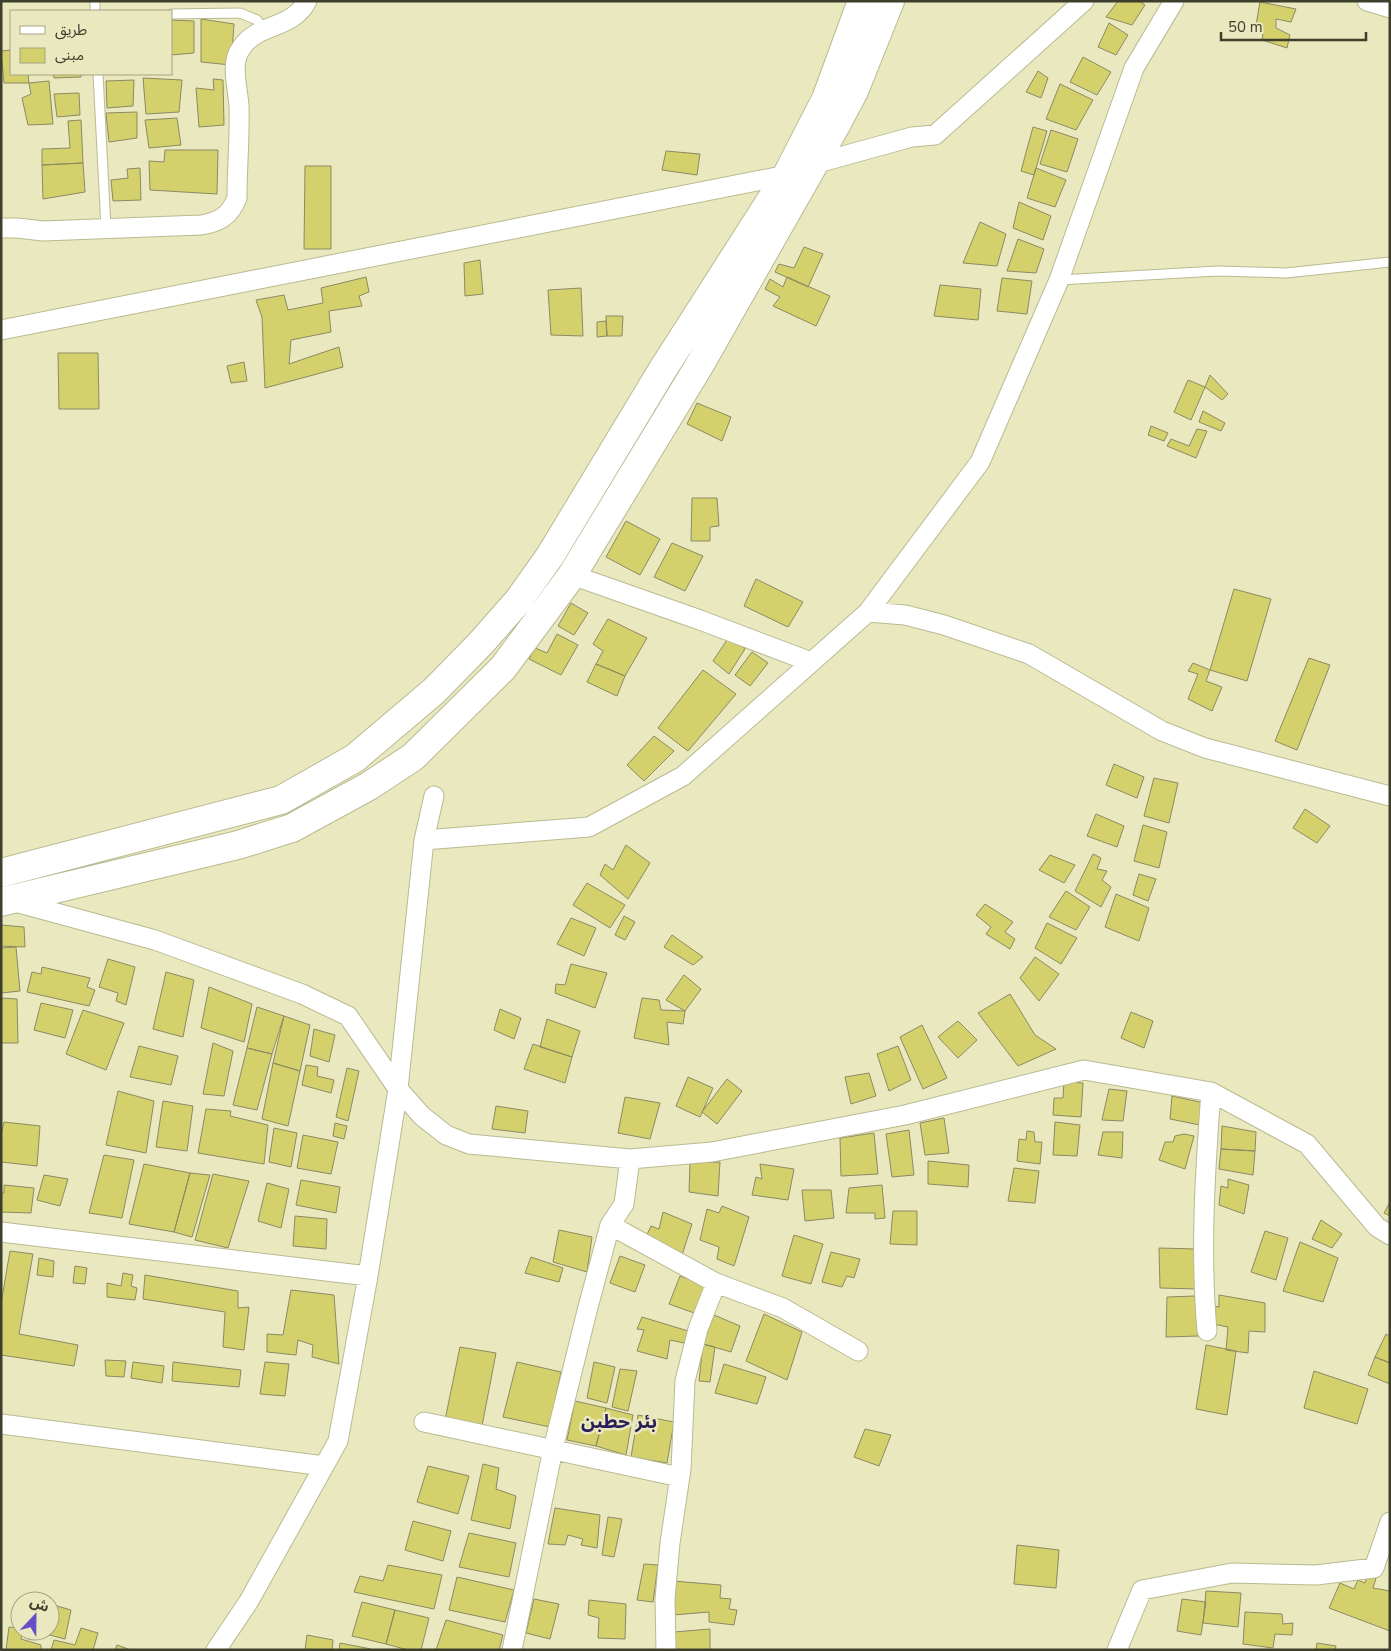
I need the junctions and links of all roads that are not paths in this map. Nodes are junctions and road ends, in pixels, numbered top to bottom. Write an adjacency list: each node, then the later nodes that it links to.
1 (307, 1): 9 (street)
2 (862, 1): 12 (main road)
3 (890, 1): 11 (main road)
4 (1084, 1): 11 (street)
5 (1174, 1): 16 (street)
6 (1367, 1): 7 (street)
7 (1390, 8)
8 (172, 14): 9 (lane)
9 (265, 30): 14 (street)
10 (98, 75): 14 (lane)
11 (814, 164): 12 (street); 18 (main road)
12 (787, 175): 17 (street); 24 (main road)
13 (1, 228): 14 (street)
14 (106, 228)
15 (1390, 262): 16 (lane)
16 (1059, 280): 19 (street)
17 (1, 330)
18 (572, 575): 20 (street); 25 (main road)
19 (868, 612): 20 (street); 22 (street)
20 (811, 662): 23 (street)
21 (434, 796): 23 (street)
22 (1390, 796)
23 (424, 840): 26 (street)
24 (1, 873)
25 (5, 901): 26 (street)
26 (398, 1089): 28 (street); 32 (street)
27 (1211, 1092): 28 (street); 31 (street); 34 (street)
28 (630, 1159): 29 (street)
29 (610, 1224): 33 (street); 38 (street)
30 (1, 1232): 32 (street)
31 (1390, 1235)
32 (368, 1276): 39 (street)
33 (716, 1283): 35 (street); 40 (street)
34 (1207, 1331)
35 (858, 1350)
36 (424, 1422): 38 (street)
37 (1, 1424): 39 (street)
38 (553, 1449): 40 (street); 43 (street)
39 (324, 1466): 42 (street)
40 (680, 1477): 44 (street)
41 (1390, 1522): 45 (street)
42 (216, 1650)
43 (512, 1650)
44 (666, 1650)
45 (1116, 1650)

